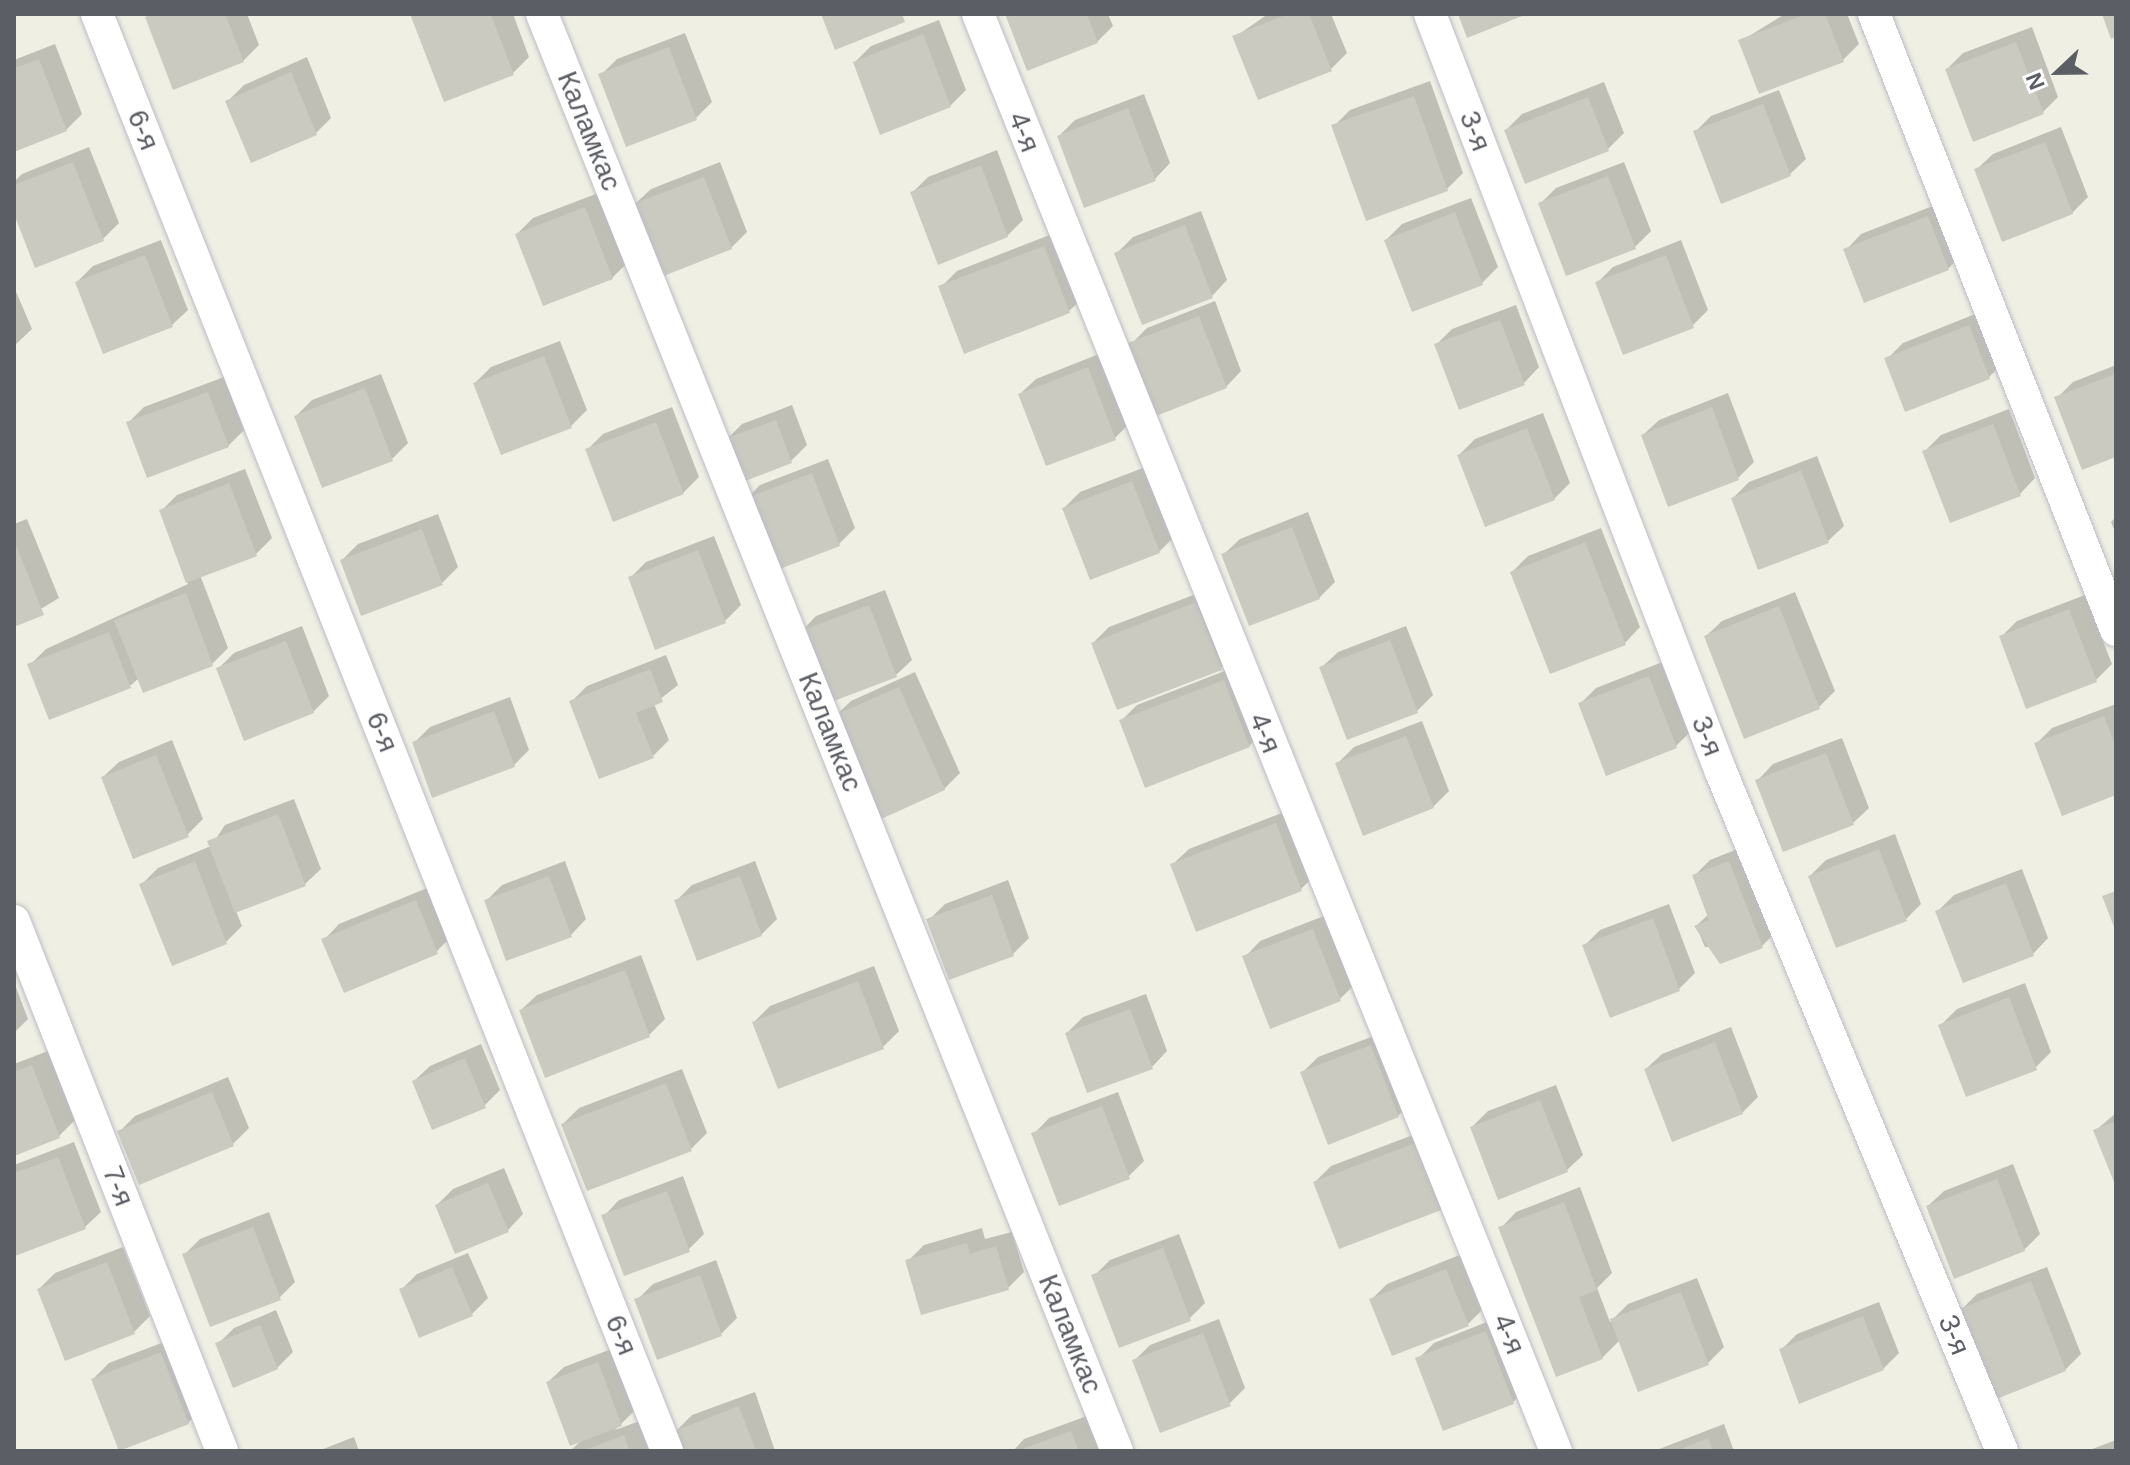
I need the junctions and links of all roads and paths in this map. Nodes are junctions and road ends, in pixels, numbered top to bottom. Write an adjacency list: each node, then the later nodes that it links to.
1 (97, 14): 9 (street, 6-я)
2 (542, 14): 10 (street, Каламкас)
3 (978, 14): 11 (street, 4-я)
4 (1430, 14): 12 (street, 3-я)
5 (1874, 14): 6 (street)
6 (2116, 630)
7 (14, 921): 8 (street, 7-я)
8 (222, 1451)
9 (667, 1451)
10 (1117, 1451)
11 (1556, 1451)
12 (2002, 1451)

